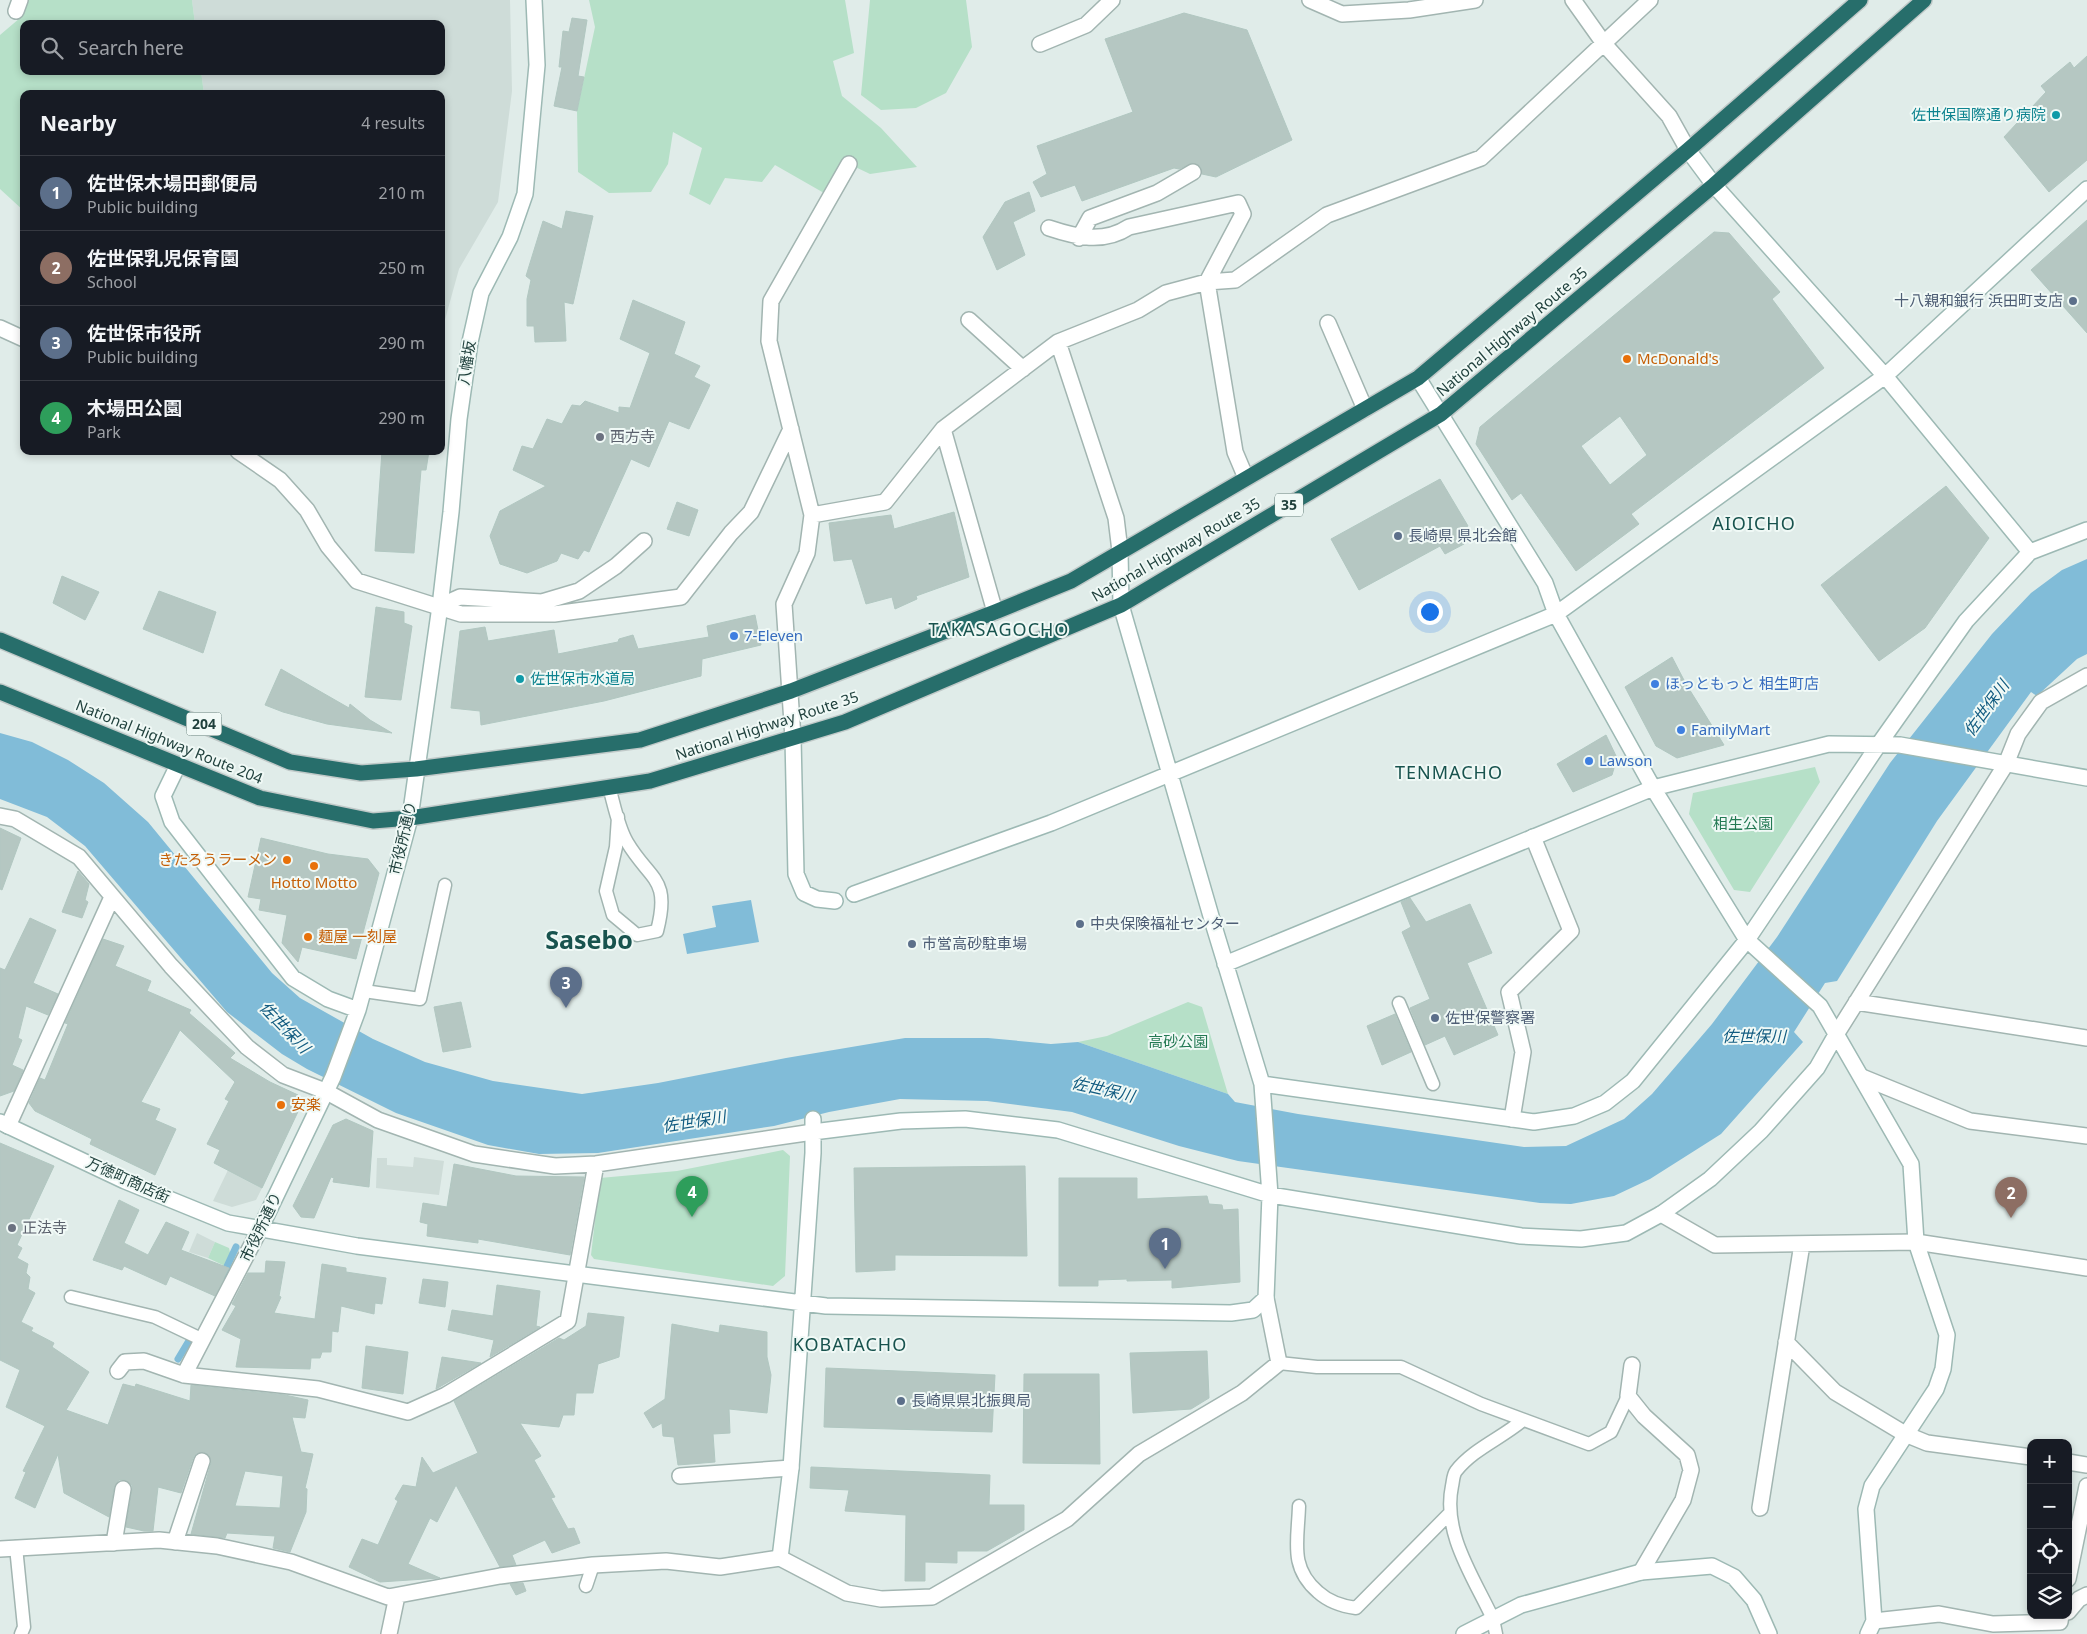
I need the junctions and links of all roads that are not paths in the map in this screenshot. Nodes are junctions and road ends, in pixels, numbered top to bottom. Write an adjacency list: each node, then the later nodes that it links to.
1 (534, 0): 39 (street, 八幡坂)
2 (1112, 0): 9 (street)
3 (1310, 0): 4 (street)
4 (1475, 0)
5 (1573, 0): 10 (street)
6 (1650, 0): 10 (street)
7 (1860, 0): 11 (highway, National Highway Route 35)
8 (1924, 0): 14 (highway, National Highway Route 35 / 35)
9 (1040, 44)
10 (1605, 45): 11 (street); 18 (street)
11 (1688, 150): 14 (street); 26 (highway, National Highway Route 35)
12 (849, 164): 29 (street)
13 (1193, 172): 17 (street)
14 (1714, 185): 25 (street); 28 (highway, National Highway Route 35 / 35)
15 (2087, 189): 25 (street)
16 (1049, 228): 17 (street)
17 (1079, 238): 18 (street)
18 (1207, 282): 23 (street); 32 (street)
19 (969, 320): 24 (street)
20 (1328, 323): 27 (street)
21 (0, 328): 22 (street)
22 (20, 337)
23 (1058, 342): 24 (street); 36 (street)
24 (1023, 369): 30 (street)
25 (1885, 376): 37 (street); 41 (street)
26 (1418, 378): 27 (highway, National Highway Route 35); 28 (street)
27 (1365, 408): 32 (highway, National Highway Route 35)
28 (1441, 414): 38 (highway, National Highway Route 35 / 35); 41 (street)
29 (791, 429): 33 (street); 39 (street)
30 (943, 429): 33 (street); 40 (street)
31 (244, 455): 39 (street)
32 (1246, 478): 36 (highway, National Highway Route 35)
33 (812, 515): 44 (street)
34 (2087, 530): 37 (street)
35 (644, 541): 39 (street)
36 (1120, 551): 38 (street); 40 (highway, National Highway Route 35)
37 (2030, 552): 48 (street)
38 (1121, 605): 47 (highway, National Highway Route 35 / 35); 53 (street)
39 (440, 606): 46 (street, 八幡坂)
40 (995, 612): 44 (highway, National Highway Route 35)
41 (1556, 614): 53 (street); 56 (street)
42 (0, 640): 52 (highway, National Highway Route 204 / 204)
43 (2087, 676): 50 (street)
44 (791, 691): 47 (street); 49 (highway, National Highway Route 35)
45 (0, 692): 51 (highway, National Highway Route 204)
46 (421, 735): 52 (street, 市役所通り)
47 (793, 738): 55 (highway, National Highway Route 35 / 35); 65 (street)
48 (1879, 744): 50 (street); 56 (street); 66 (street)
49 (528, 754): 52 (highway, National Highway Route 204 / 204)
50 (2006, 764): 54 (street); 69 (street)
51 (178, 765): 60 (highway, National Highway Route 204); 71 (street)
52 (416, 769): 60 (street, 市役所通り)
53 (1169, 775): 63 (street); 67 (street)
54 (2087, 778)
55 (609, 787): 57 (highway, National Highway Route 35 / 35); 59 (lane)
56 (1653, 788): 61 (street); 66 (street)
57 (536, 799): 60 (highway, National Highway Route 204)
58 (0, 816): 64 (street)
59 (618, 817): 59 (lane)
60 (410, 818): 68 (street, 市役所通り)
61 (1533, 838): 67 (street); 78 (street)
62 (445, 885): 68 (lane)
63 (854, 894)
64 (112, 897): 77 (street); 79 (street)
65 (835, 901)
66 (1748, 940): 72 (street); 78 (street)
67 (1225, 964): 75 (street)
68 (364, 991): 71 (street, 市役所通り)
69 (1856, 1002): 72 (street); 73 (street)
70 (1399, 1003): 76 (lane)
71 (358, 1010): 77 (street, 市役所通り)
72 (1837, 1033): 74 (street); 84 (street)
73 (2087, 1038)
74 (1862, 1077): 81 (street); 86 (street)
75 (1262, 1084): 78 (street); 83 (street)
76 (1433, 1084)
77 (325, 1091): 82 (street); 85 (street, 市役所通り)
78 (1512, 1119)
79 (4, 1124): 85 (street, 万徳町商店街)
80 (813, 1126): 82 (street); 83 (street); 92 (street)
81 (2087, 1136)
82 (596, 1164): 89 (street)
83 (1270, 1194): 84 (street); 91 (street)
84 (1661, 1214): 87 (street)
85 (260, 1229): 89 (street, 万徳町商店街); 93 (street, 市役所通り)
86 (1916, 1242): 87 (street); 88 (street); 101 (street)
87 (1802, 1244): 94 (street)
88 (2087, 1268)
89 (578, 1274): 92 (street, 万徳町商店街); 98 (street)
90 (70, 1297): 93 (lane)
91 (1266, 1298): 92 (street, 万徳町商店街); 95 (street)
92 (802, 1303): 106 (street)
93 (201, 1339): 98 (street, 市役所通り)
94 (1786, 1342): 101 (street); 111 (street)
95 (1279, 1363): 100 (lane); 117 (street)
96 (1632, 1365): 99 (street)
97 (118, 1371): 98 (street)
98 (184, 1374)
99 (1628, 1396): 100 (lane); 119 (street)
100 (1523, 1420): 112 (lane)
101 (1905, 1434): 102 (street); 126 (street)
102 (2027, 1456)
103 (202, 1461): 113 (street)
104 (2072, 1463): 105 (street)
105 (2087, 1465)
106 (791, 1468): 107 (street); 117 (street)
107 (680, 1476)
108 (2087, 1486): 120 (street)
109 (123, 1489): 114 (street)
110 (1299, 1506): 112 (lane)
111 (1760, 1508)
112 (1450, 1512): 125 (lane)
113 (175, 1542): 114 (street); 123 (street)
114 (114, 1543): 115 (street)
115 (16, 1547): 116 (street); 127 (lane)
116 (0, 1549)
117 (780, 1558): 118 (street)
118 (593, 1565): 121 (lane); 123 (street)
119 (1640, 1572): 125 (street); 130 (street)
120 (2069, 1574)
121 (586, 1586)
122 (2087, 1595): 124 (street)
123 (396, 1596): 128 (street)
124 (2062, 1620): 126 (street)
125 (1495, 1627): 129 (street)
126 (1871, 1627)
127 (21, 1634)
128 (389, 1634)
129 (1464, 1634)
130 (1769, 1634)

